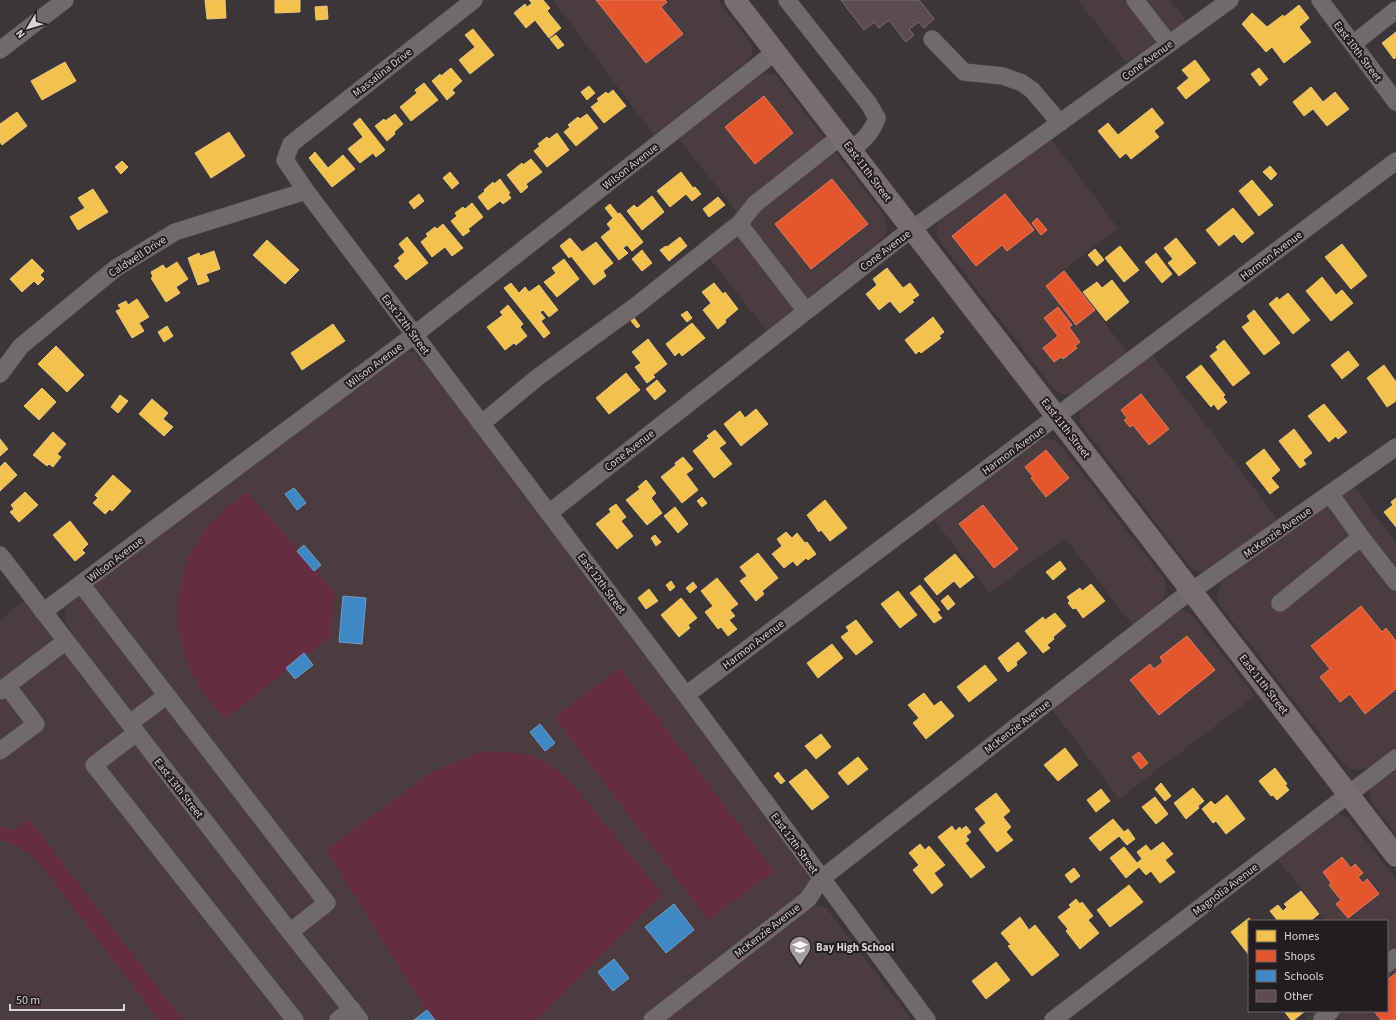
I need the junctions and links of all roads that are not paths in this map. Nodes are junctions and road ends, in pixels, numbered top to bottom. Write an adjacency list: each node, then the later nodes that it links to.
1 (65, 0): 12 (street)
2 (474, 0): 17 (street, Massalina Drive)
3 (786, 0): 16 (street)
4 (1135, 0): 10 (street)
5 (1230, 0): 10 (street, Cone Avenue)
6 (1320, 0): 11 (street, East 10th Street)
7 (738, 1): 13 (main road, East 11th Street)
8 (1396, 10): 11 (street)
9 (932, 39): 15 (street)
10 (1169, 44): 15 (street, Cone Avenue)
11 (1353, 44): 14 (street, East 10th Street)
12 (0, 50)
13 (776, 52): 16 (main road, East 11th Street); 23 (street, Wilson Avenue)
14 (1396, 102)
15 (1060, 123): 21 (street, Cone Avenue)
16 (846, 143): 20 (street); 21 (main road, East 11th Street)
17 (291, 144): 19 (street, East 12th Street)
18 (1396, 161): 25 (street, Harmon Avenue)
19 (306, 191): 23 (street, East 12th Street); 24 (street, Caldwell Drive)
20 (739, 224): 22 (street); 26 (street)
21 (912, 229): 22 (street, Cone Avenue); 25 (main road, East 11th Street)
22 (806, 311): 29 (street, Cone Avenue)
23 (414, 335): 26 (street, East 12th Street); 33 (street, Wilson Avenue)
24 (0, 374)
25 (1057, 417): 34 (main road, East 11th Street); 39 (street, Harmon Avenue)
26 (481, 424): 29 (street, East 12th Street)
27 (1396, 447): 28 (street, McKenzie Avenue)
28 (1330, 494): 30 (street); 34 (street, McKenzie Avenue)
29 (549, 513): 39 (street, East 12th Street)
30 (1361, 537): 32 (street); 35 (street)
31 (0, 555): 36 (street, East 13th Street)
32 (1396, 582)
33 (81, 584): 36 (street, Wilson Avenue); 40 (street)
34 (1192, 591): 44 (main road, East 11th Street); 46 (street, McKenzie Avenue)
35 (1280, 603)
36 (44, 612): 37 (street, East 13th Street)
37 (66, 641): 38 (street); 41 (street, East 13th Street)
38 (4, 688): 42 (street)
39 (686, 695): 46 (street, East 12th Street)
40 (166, 696): 41 (street); 47 (street)
41 (133, 728): 47 (street, East 13th Street); 52 (street)
42 (0, 751)
43 (1396, 758): 44 (street, Magnolia Avenue)
44 (1348, 794): 45 (main road, East 11th Street); 56 (street, Magnolia Avenue)
45 (1396, 856)
46 (821, 879): 54 (street, McKenzie Avenue); 55 (street, East 12th Street)
47 (290, 932): 51 (street, East 13th Street)
48 (1396, 957): 49 (street)
49 (1388, 963)
50 (1330, 1012): 57 (street)
51 (356, 1015): 53 (street)
52 (295, 1020)
53 (338, 1020)
54 (652, 1020)
55 (927, 1020)
56 (1054, 1020)
57 (1322, 1020)

